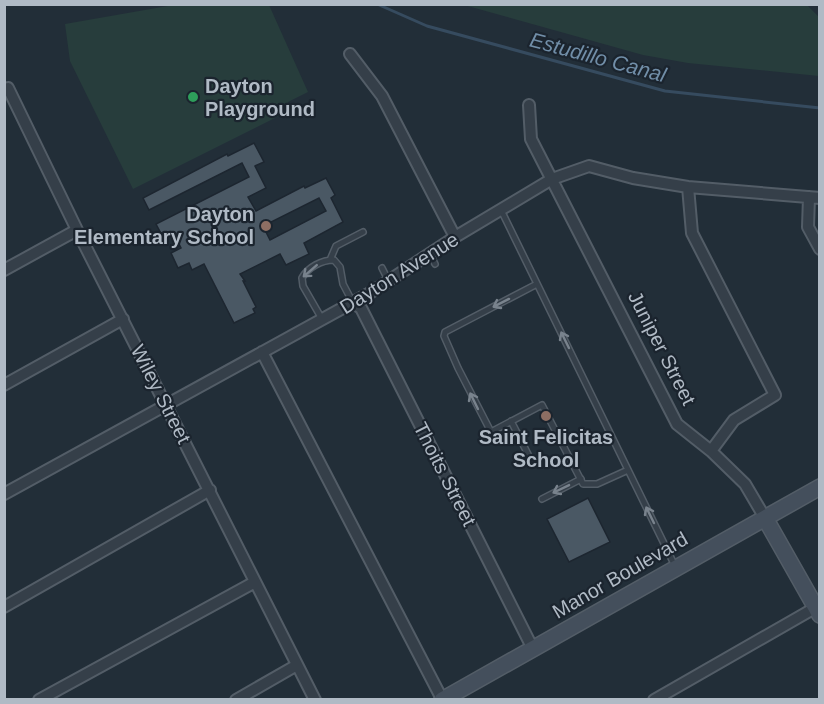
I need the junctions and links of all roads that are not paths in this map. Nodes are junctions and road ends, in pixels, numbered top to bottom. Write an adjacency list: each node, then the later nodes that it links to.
1 (350, 54): 10 (street)
2 (6, 88): 8 (street, Wiley Street)
3 (529, 105): 4 (street, Juniper Street)
4 (552, 179): 5 (street, Dayton Avenue); 7 (street, Dayton Avenue); 24 (street, Juniper Street)
5 (688, 187): 6 (street, Dayton Avenue); 24 (street)
6 (814, 198): 11 (street)
7 (501, 210): 10 (street, Dayton Avenue); 16 (lane)
8 (77, 230): 14 (street); 19 (street, Wiley Street)
9 (363, 232): 12 (lane)
10 (455, 237): 15 (street, Dayton Avenue)
11 (819, 249)
12 (330, 260): 17 (lane); 18 (lane, one-way to 18)
13 (382, 268): 15 (lane)
14 (4, 270)
15 (389, 281): 17 (street, Dayton Avenue)
16 (537, 284): 23 (lane); 26 (lane, one-way to 16)
17 (353, 303): 18 (street, Dayton Avenue); 37 (street, Thoits Street)
18 (322, 319): 20 (street, Dayton Avenue)
19 (123, 320): 21 (street); 22 (street, Wiley Street)
20 (262, 352): 22 (street, Dayton Avenue); 42 (street)
21 (4, 385)
22 (167, 405): 29 (street, Wiley Street); 30 (street, Dayton Avenue)
23 (511, 421): 25 (lane); 27 (lane)
24 (711, 451): 32 (street, Juniper Street)
25 (533, 464)
26 (628, 470): 27 (lane); 33 (lane, one-way to 26)
27 (581, 479): 31 (lane, one-way to 31)
28 (819, 488): 32 (street, Manor Boulevard)
29 (210, 490): 34 (street, Wiley Street); 35 (street)
30 (4, 494)
31 (542, 499)
32 (765, 518): 33 (street, Manor Boulevard); 36 (street, Juniper Street)
33 (676, 568): 37 (street, Manor Boulevard)
34 (255, 582): 38 (street, Wiley Street); 39 (street)
35 (4, 607)
36 (818, 610): 43 (street)
37 (533, 649): 42 (street, Manor Boulevard)
38 (297, 665): 40 (street); 41 (street, Wiley Street)
39 (39, 699)
40 (236, 699)
41 (315, 699)
42 (442, 699)
43 (654, 699)

